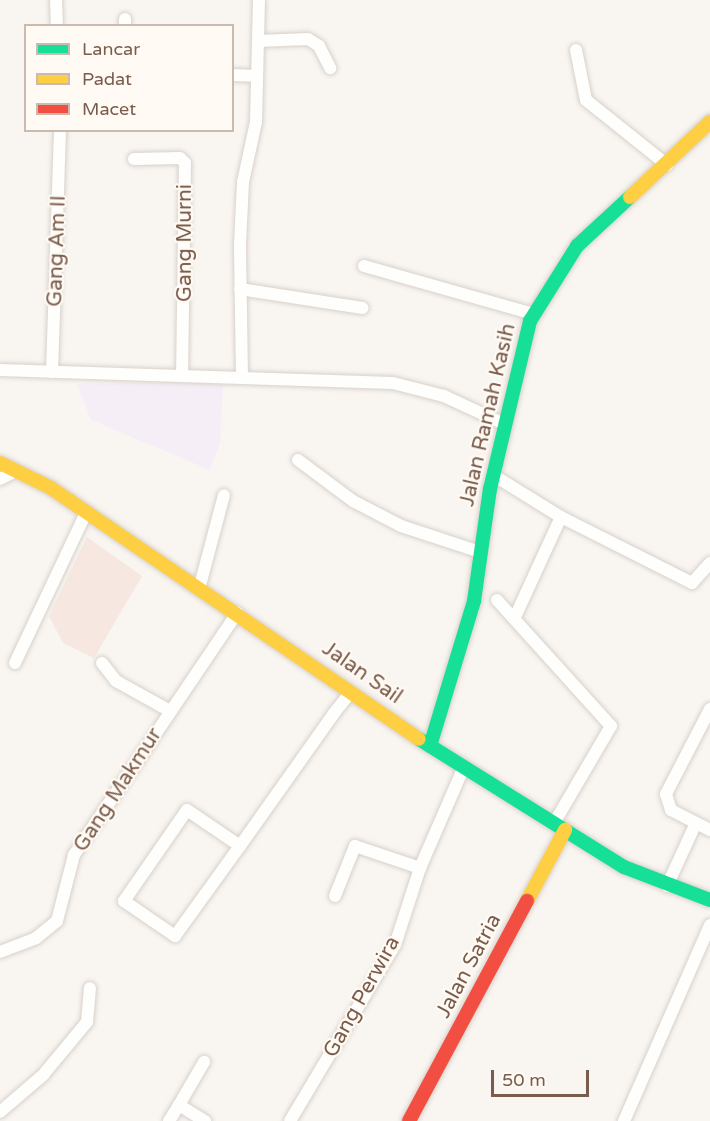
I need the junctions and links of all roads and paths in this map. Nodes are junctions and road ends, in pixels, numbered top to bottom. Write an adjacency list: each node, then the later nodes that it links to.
1 (56, 0): 3 (street)
2 (259, 0): 4 (street)
3 (57, 24)
4 (258, 41): 6 (street); 8 (street)
5 (576, 50): 12 (street)
6 (330, 68)
7 (234, 75): 8 (street)
8 (257, 76): 14 (street)
9 (710, 122): 12 (street, Jalan Ramah Kasih)
10 (60, 132): 18 (street, Gang Am II)
11 (134, 159): 20 (street, Gang Murni)
12 (667, 165): 16 (street, Jalan Ramah Kasih)
13 (364, 266): 16 (street)
14 (240, 289): 15 (street); 19 (street)
15 (363, 308)
16 (534, 314): 21 (street, Jalan Ramah Kasih)
17 (0, 370): 18 (street)
18 (52, 372): 20 (street)
19 (242, 375): 20 (street); 21 (street)
20 (182, 376)
21 (504, 424): 24 (street, Jalan Ramah Kasih)
22 (298, 460): 29 (street)
23 (0, 463): 25 (street, Jalan Sail)
24 (493, 475): 28 (street); 29 (street, Jalan Ramah Kasih)
25 (6, 476): 27 (street, Jalan Sail)
26 (224, 495): 31 (street)
27 (86, 513): 31 (street, Jalan Sail); 35 (street)
28 (561, 517): 30 (street); 34 (street)
29 (480, 552): 40 (street, Jalan Ramah Kasih)
30 (710, 563)
31 (199, 589): 33 (street, Jalan Sail)
32 (497, 600): 34 (street)
33 (237, 614): 37 (street, Jalan Sail); 39 (street, Gang Makmur)
34 (515, 617): 43 (street)
35 (15, 663)
36 (102, 663): 39 (street)
37 (351, 692): 40 (street, Jalan Sail); 45 (street)
38 (710, 708): 42 (street)
39 (170, 711): 51 (street, Gang Makmur)
40 (430, 746): 41 (street, Jalan Sail)
41 (464, 767): 43 (street, Jalan Sail); 46 (street, Gang Perwira)
42 (696, 823): 44 (street); 47 (street)
43 (559, 826): 47 (street, Jalan Sail); 59 (street, Jalan Satria)
44 (710, 830)
45 (240, 846): 45 (street)
46 (420, 868): 48 (street); 58 (street, Gang Perwira)
47 (667, 886): 49 (street, Jalan Sail)
48 (335, 896)
49 (710, 900)
50 (710, 926): 60 (street)
51 (0, 952)
52 (90, 988): 55 (street)
53 (204, 1062): 54 (street)
54 (179, 1105): 56 (street); 57 (street)
55 (0, 1112)
56 (169, 1121)
57 (204, 1121)
58 (290, 1121)
59 (409, 1121)
60 (624, 1121)

